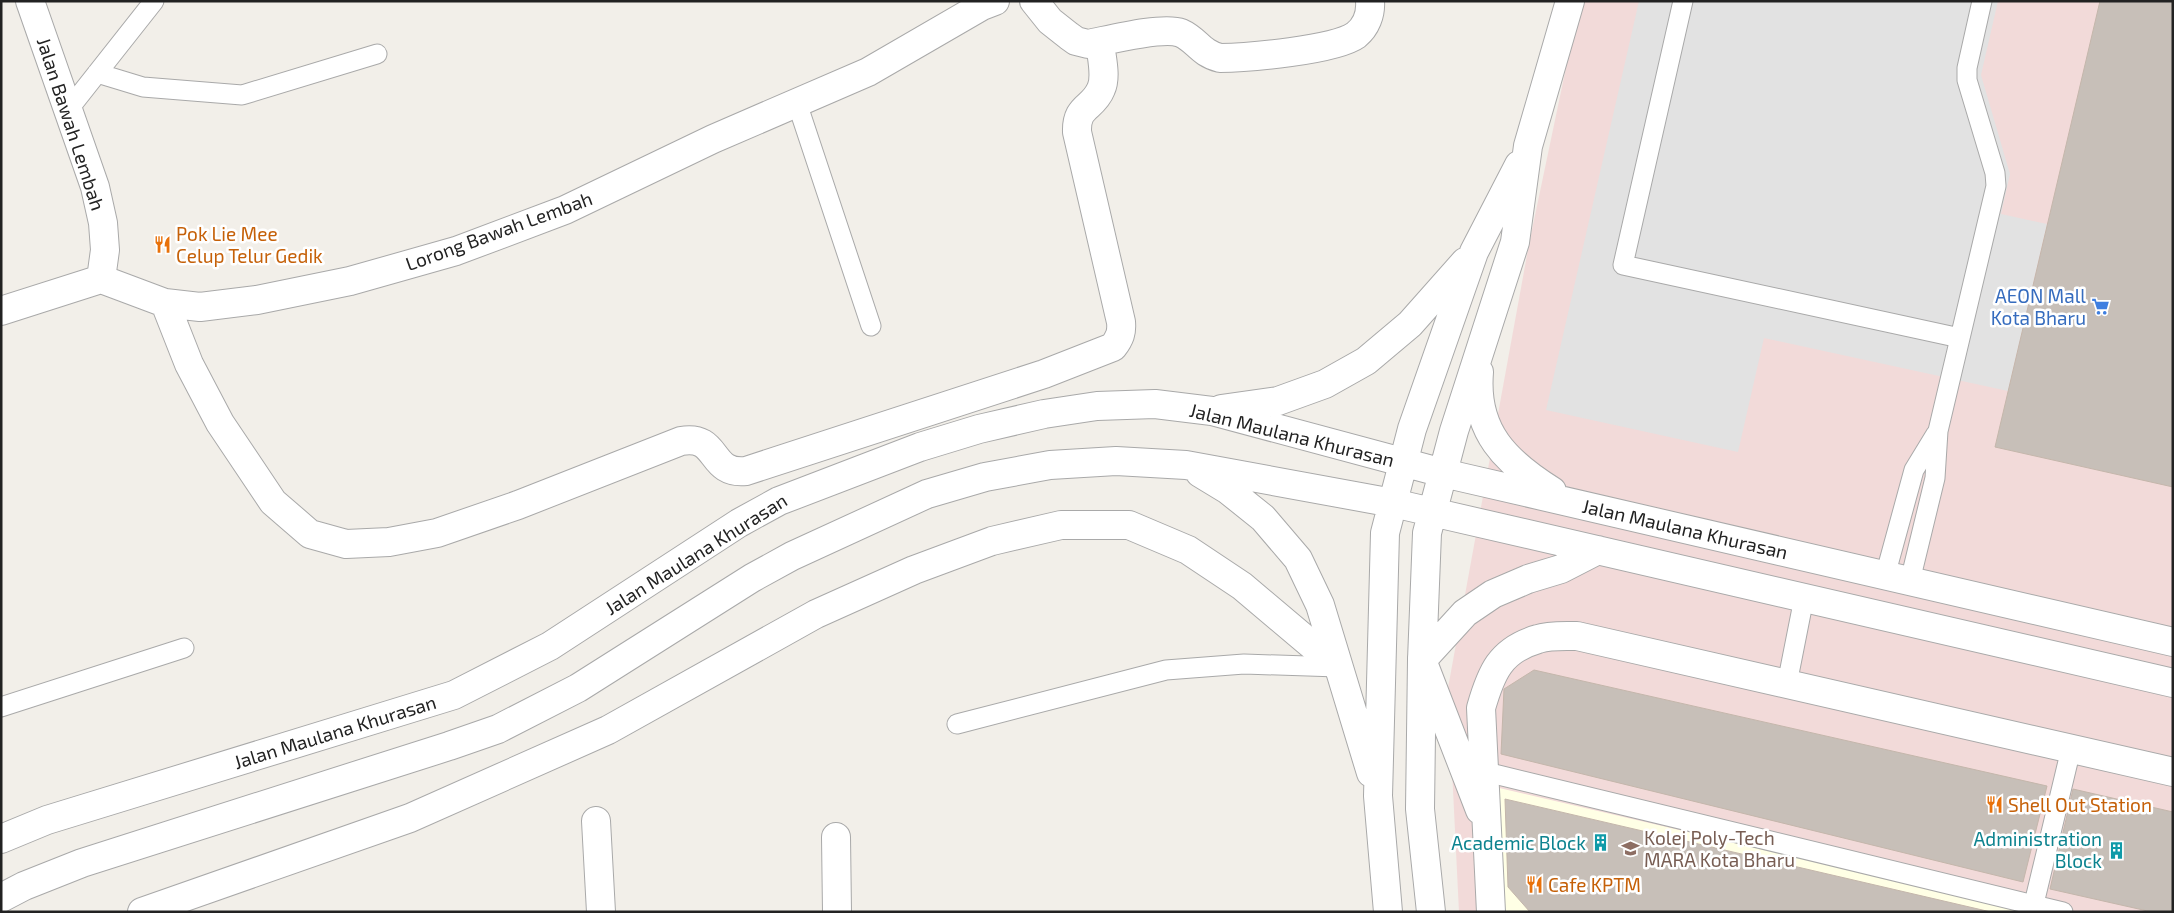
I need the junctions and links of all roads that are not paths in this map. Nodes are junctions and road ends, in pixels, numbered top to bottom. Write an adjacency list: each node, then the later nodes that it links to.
1 (30, 1): 13 (street, Jalan Bawah Lembah)
2 (154, 1): 11 (lane)
3 (995, 1): 12 (street, Lorong Bawah Lembah)
4 (1034, 1): 9 (street)
5 (1370, 1): 9 (street)
6 (1570, 1): 14 (street)
7 (1683, 1): 20 (lane)
8 (1982, 1): 20 (lane)
9 (1100, 42): 17 (street)
10 (377, 54): 11 (lane)
11 (97, 73): 13 (lane)
12 (796, 103): 17 (street, Lorong Bawah Lembah); 19 (lane)
13 (68, 110): 16 (street, Jalan Bawah Lembah)
14 (1528, 146): 15 (street); 21 (street)
15 (1474, 252): 22 (street); 24 (street)
16 (101, 279): 17 (street, Lorong Bawah Lembah); 18 (street)
17 (165, 303)
18 (1, 311)
19 (871, 326)
20 (1960, 338): 23 (lane)
21 (1481, 346): 26 (street); 27 (street)
22 (1212, 411): 24 (street, Jalan Maulana Khurasan); 48 (street, Jalan Maulana Khurasan)
23 (1938, 431): 31 (lane); 31 (lane)
24 (1404, 463): 26 (street, Jalan Maulana Khurasan); 28 (street)
25 (1186, 465): 28 (street); 36 (street); 49 (street)
26 (1443, 472): 27 (street, Jalan Maulana Khurasan); 29 (street)
27 (1569, 502): 31 (street, Jalan Maulana Khurasan)
28 (1393, 503): 29 (street); 44 (street)
29 (1433, 513): 30 (street); 35 (street)
30 (1598, 550): 32 (street); 35 (street)
31 (1898, 579): 33 (street, Jalan Maulana Khurasan)
32 (1804, 598): 37 (street); 38 (lane)
33 (2173, 642)
34 (184, 648): 39 (lane)
35 (1422, 660): 46 (street); 55 (street)
36 (1338, 667): 40 (lane); 44 (street); 51 (street)
37 (2173, 682)
38 (1787, 684): 41 (street); 42 (street)
39 (1, 707)
40 (957, 724)
41 (2072, 749): 43 (street); 50 (lane)
42 (1486, 772): 46 (street); 50 (lane)
43 (2173, 772)
44 (1378, 796): 54 (street)
45 (596, 821): 52 (street)
46 (1488, 830): 56 (street)
47 (836, 837): 53 (street)
48 (1, 838)
49 (1, 898)
50 (2033, 908): 57 (lane)
51 (142, 912)
52 (601, 912)
53 (837, 912)
54 (1388, 912)
55 (1431, 912)
56 (1491, 912)
57 (2063, 912)

